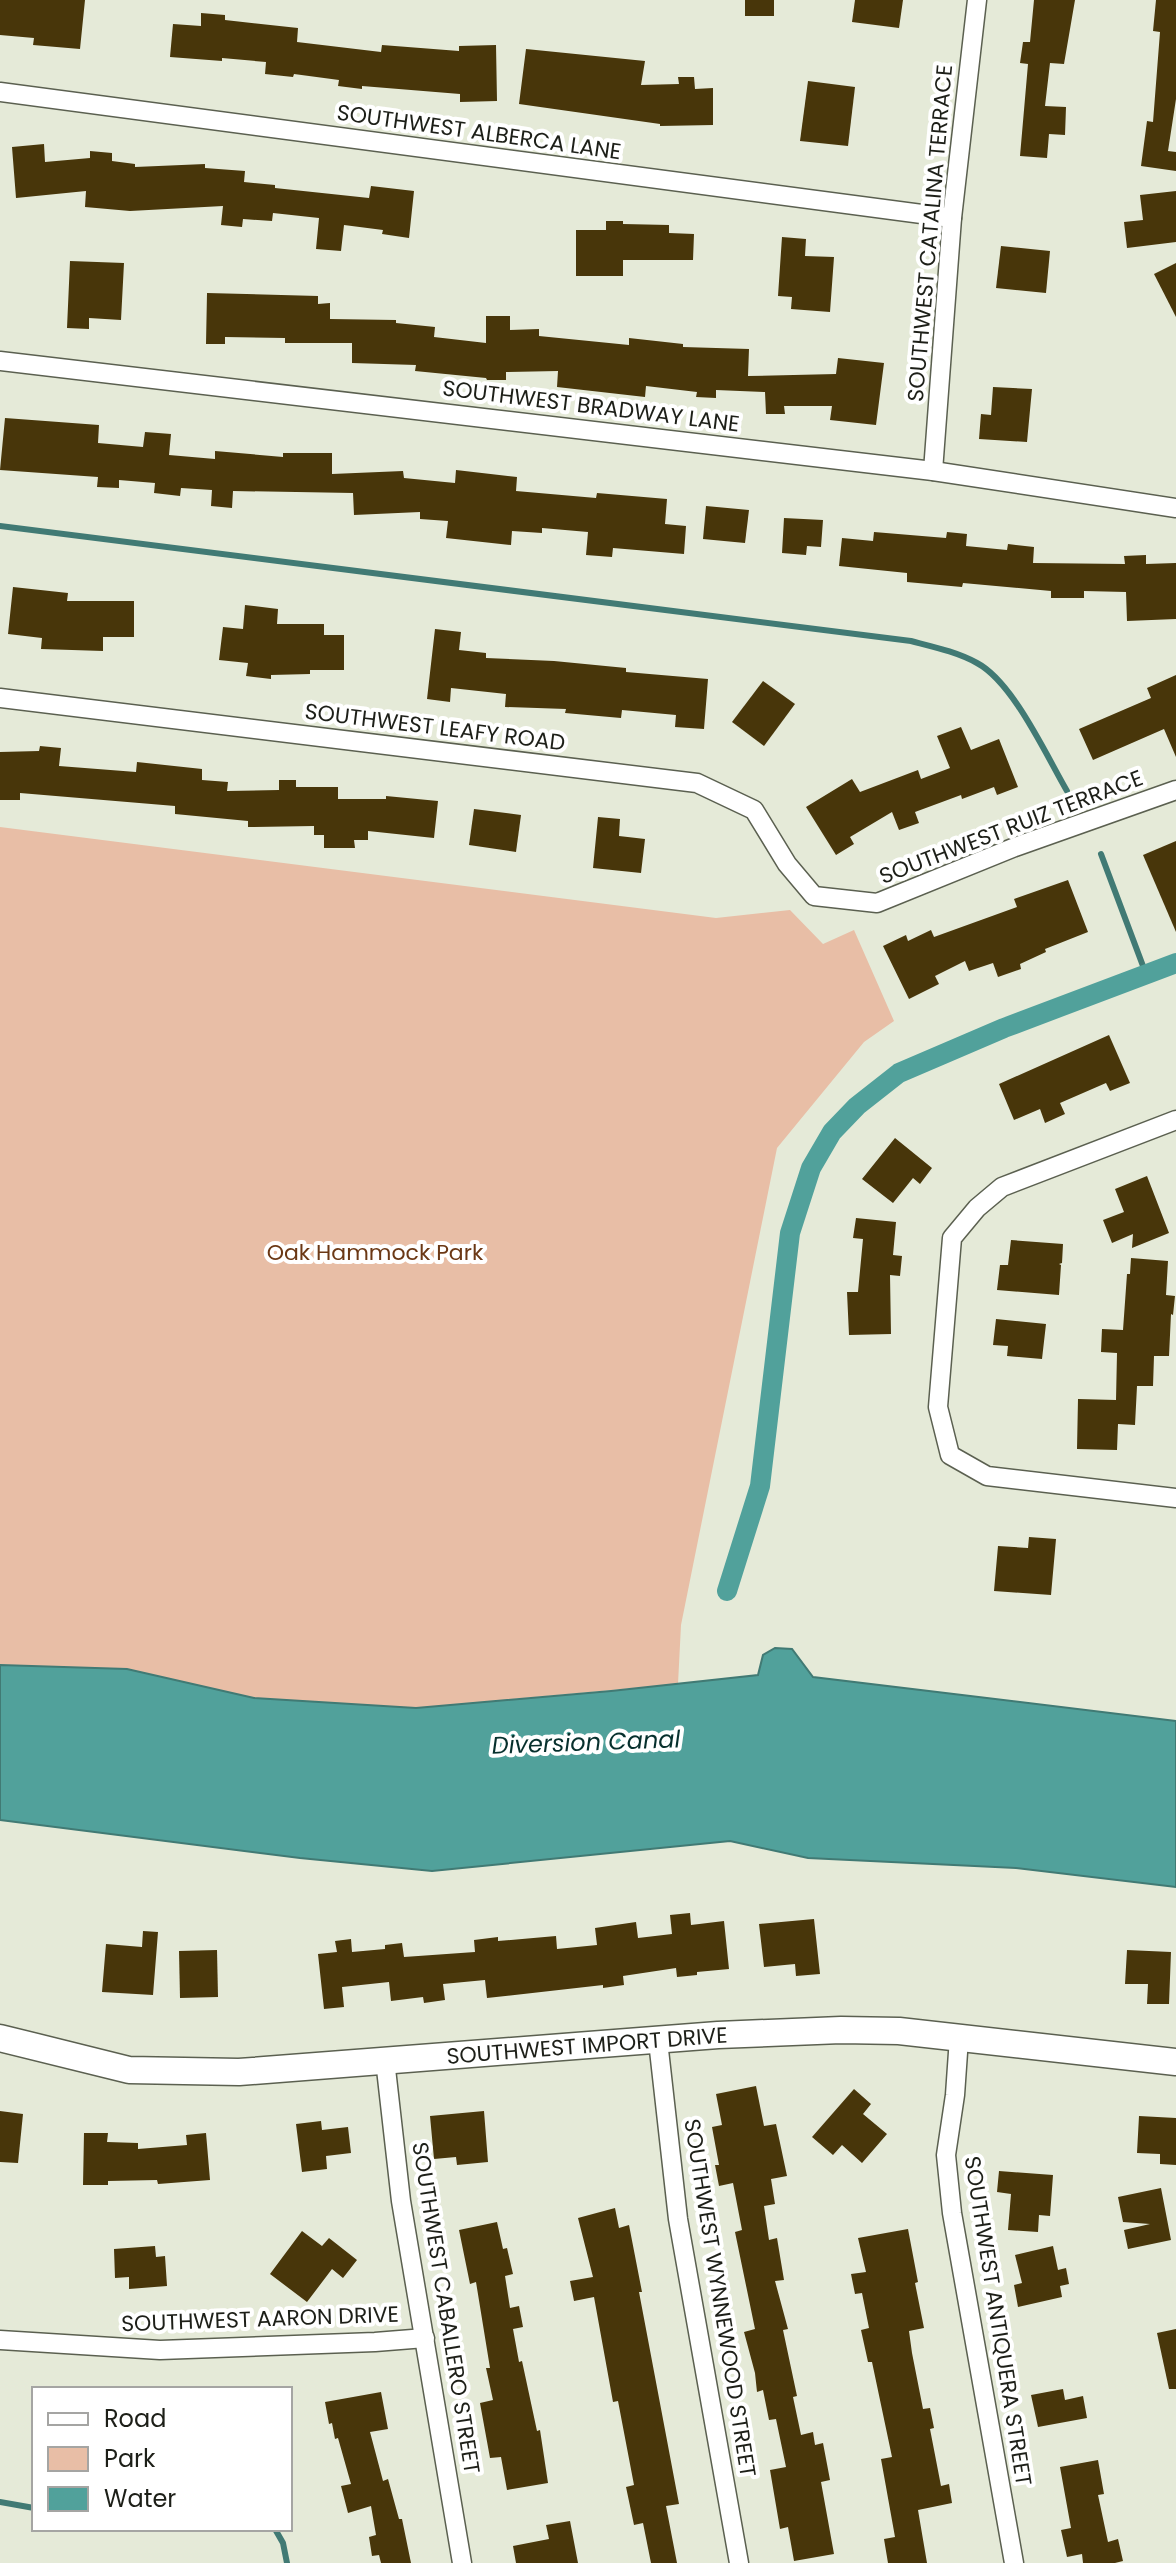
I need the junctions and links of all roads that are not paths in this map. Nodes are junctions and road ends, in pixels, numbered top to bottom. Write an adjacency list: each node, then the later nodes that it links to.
1 (977, 0): 3 (street, SOUTHWEST CATALINA TERRACE)
2 (0, 92): 3 (street, SOUTHWEST ALBERCA LANE)
3 (952, 218): 5 (street, SOUTHWEST CATALINA TERRACE)
4 (0, 361): 5 (street, SOUTHWEST BRADWAY LANE)
5 (933, 471): 6 (street, SOUTHWEST BRADWAY LANE)
6 (1176, 508)
7 (0, 698): 9 (street, SOUTHWEST LEAFY ROAD)
8 (1176, 790): 9 (street, SOUTHWEST RUIZ TERRACE)
9 (814, 896)
10 (1176, 1120): 11 (street)
11 (1176, 1498)
12 (0, 2038): 15 (street, SOUTHWEST IMPORT DRIVE)
13 (959, 2038): 14 (street, SOUTHWEST IMPORT DRIVE); 16 (street, SOUTHWEST IMPORT DRIVE); 21 (street, SOUTHWEST ANTIQUERA STREET)
14 (658, 2041): 15 (street, SOUTHWEST IMPORT DRIVE); 20 (street, SOUTHWEST WYNNEWOOD STREET)
15 (385, 2060): 17 (street, SOUTHWEST CABALLERO STREET)
16 (1176, 2062)
17 (425, 2338): 18 (street, SOUTHWEST AARON DRIVE); 19 (street, SOUTHWEST CABALLERO STREET)
18 (0, 2340)
19 (462, 2563)
20 (739, 2563)
21 (1014, 2563)

